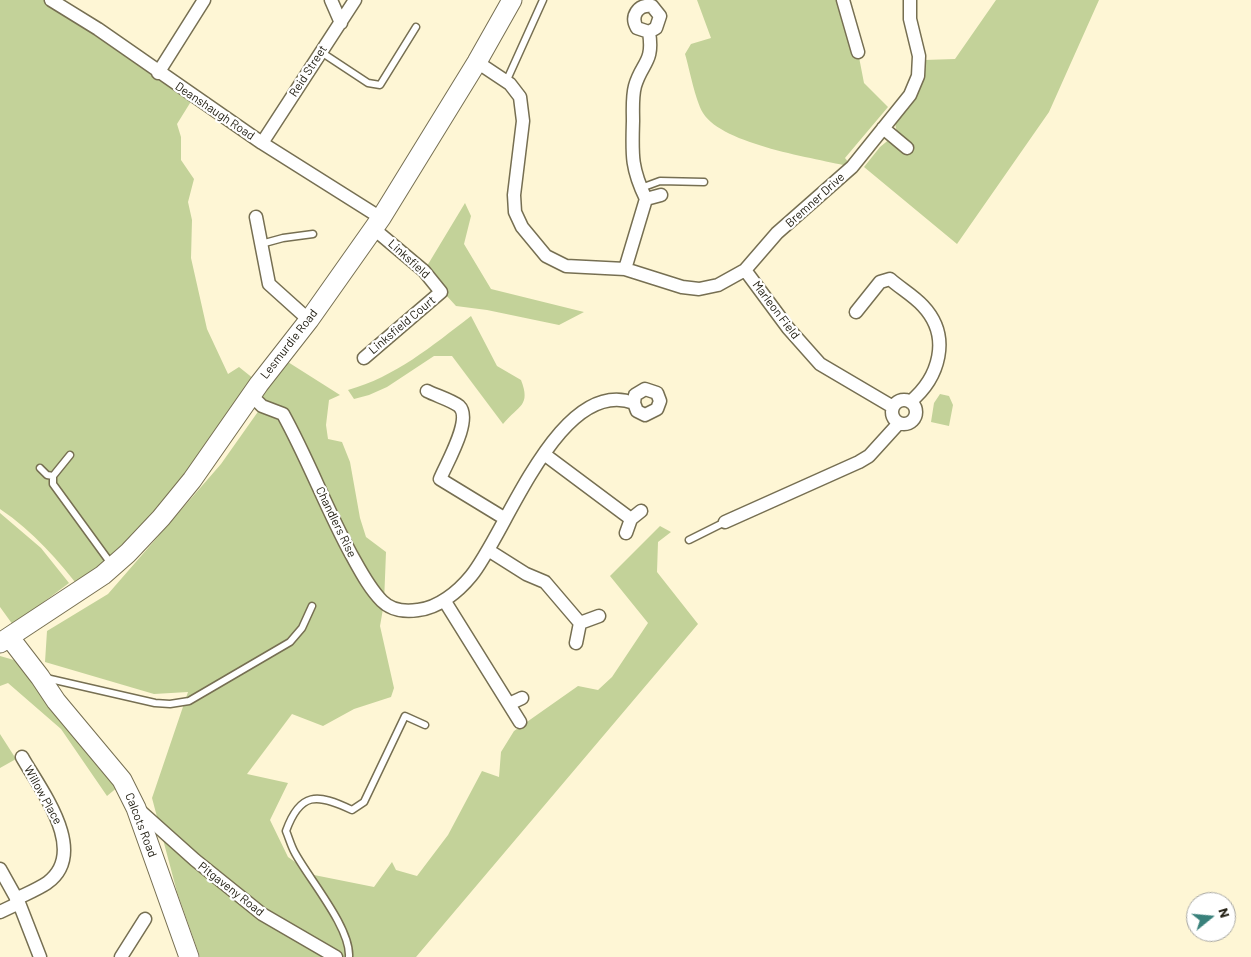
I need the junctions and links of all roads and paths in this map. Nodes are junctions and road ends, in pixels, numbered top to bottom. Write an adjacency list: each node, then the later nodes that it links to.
1 (52, 0): 15 (street, Deanshaugh Road)
2 (204, 0): 15 (street)
3 (331, 0): 9 (street)
4 (355, 0): 9 (street, Reid Street)
5 (512, 0): 14 (street, Lesmurdie Road)
6 (543, 0): 16 (lane)
7 (843, 0): 13 (street)
8 (910, 0): 17 (street, Bremner Drive)
9 (340, 23): 12 (street, Reid Street)
10 (416, 26): 12 (lane)
11 (649, 32): 21 (street)
12 (320, 52): 18 (street, Reid Street)
13 (858, 52)
14 (477, 62): 16 (street, Marleon Field); 24 (street, Lesmurdie Road)
15 (158, 73): 18 (street, Deanshaugh Road)
16 (506, 82): 27 (street, Marleon Field)
17 (883, 128): 19 (street); 28 (street, Bremner Drive)
18 (262, 142): 24 (street, Deanshaugh Road)
19 (907, 148)
20 (704, 182): 21 (lane)
21 (644, 193): 22 (street); 27 (street)
22 (661, 195)
23 (256, 217): 26 (street)
24 (378, 224): 29 (street, Linksfield); 31 (street, Lesmurdie Road)
25 (313, 234): 26 (lane)
26 (261, 244): 31 (street)
27 (625, 270): 28 (street, Marleon Field)
28 (745, 270): 37 (street, Marleon Field)
29 (441, 292): 32 (street, Linksfield Court)
30 (856, 312): 35 (street)
31 (309, 320): 34 (street, Lesmurdie Road)
32 (364, 358)
33 (427, 391): 44 (street)
34 (251, 395): 50 (street, Lesmurdie Road); 51 (street, Chandlers Rise)
35 (910, 402): 37 (street); 38 (street)
36 (634, 403): 39 (street, Chandlers Rise)
37 (893, 407): 38 (street)
38 (899, 423): 46 (street)
39 (544, 454): 44 (street, Chandlers Rise); 45 (street)
40 (70, 455): 42 (lane)
41 (40, 468): 42 (lane)
42 (53, 476): 50 (lane)
43 (641, 511): 45 (street)
44 (504, 518): 49 (street, Chandlers Rise)
45 (631, 519): 47 (street)
46 (725, 522): 48 (lane)
47 (626, 533)
48 (689, 540)
49 (488, 550): 51 (street, Chandlers Rise); 54 (street)
50 (113, 566): 55 (street, Lesmurdie Road)
51 (444, 600): 59 (street)
52 (312, 606): 57 (lane)
53 (598, 616): 54 (street)
54 (580, 623): 56 (street)
55 (5, 641): 57 (street, Calcots Road)
56 (576, 643)
57 (40, 677): 63 (street, Calcots Road)
58 (522, 698): 59 (street)
59 (509, 704): 60 (street)
60 (520, 722)
61 (425, 725): 72 (lane)
62 (22, 757): 65 (street, Willow Place)
63 (136, 808): 70 (street, Calcots Road); 71 (street, Pitgaveny Road)
64 (0, 869): 65 (street)
65 (17, 901): 66 (street, Willow Place); 68 (street)
66 (0, 912)
67 (145, 919): 69 (street)
68 (40, 957)
69 (121, 957)
70 (189, 957)
71 (336, 957)
72 (349, 957)

